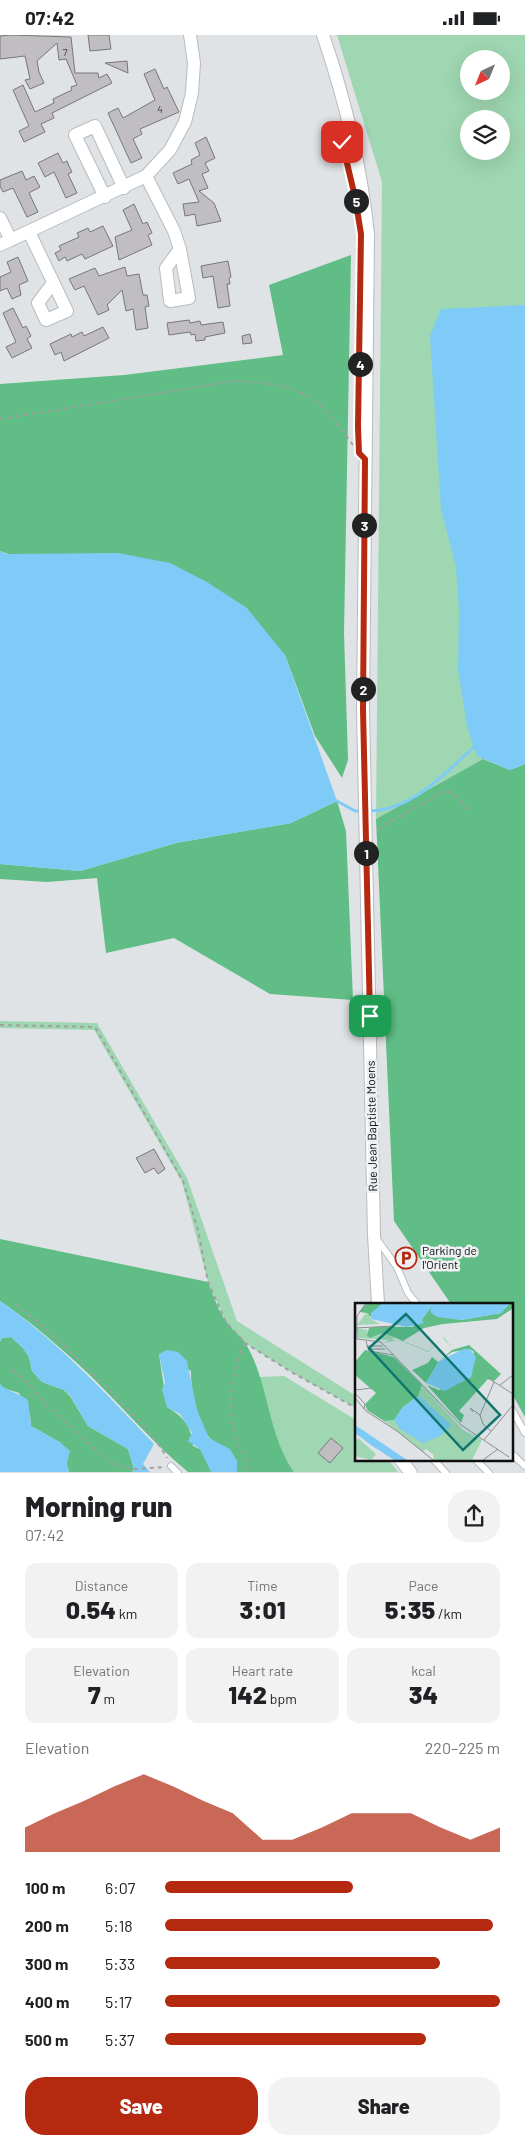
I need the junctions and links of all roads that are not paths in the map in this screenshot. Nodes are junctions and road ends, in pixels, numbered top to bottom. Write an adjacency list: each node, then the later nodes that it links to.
1 (190, 35): 3 (street)
2 (323, 35): 11 (street, Rue Jean Baptiste Moens)
3 (146, 176): 4 (street); 9 (street)
4 (124, 188): 5 (street); 5 (street)
5 (105, 197): 7 (street)
6 (0, 218): 8 (street)
7 (29, 232): 8 (street); 10 (street)
8 (5, 242)
9 (180, 249)
10 (54, 283)
11 (374, 1235): 12 (lane); 13 (street, Rue Jean Baptiste Moens)
12 (408, 1293): 14 (lane); 15 (lane)
13 (378, 1303)
14 (407, 1303)
15 (417, 1303)
16 (512, 1410): 17 (lane)
17 (525, 1433)
18 (512, 1454): 23 (lane)
19 (401, 1460): 25 (street)
20 (434, 1460): 26 (lane)
21 (477, 1460): 27 (lane)
22 (171, 1466): 24 (lane)
23 (525, 1467)
24 (178, 1473)
25 (411, 1473)
26 (446, 1473)
27 (489, 1473)

